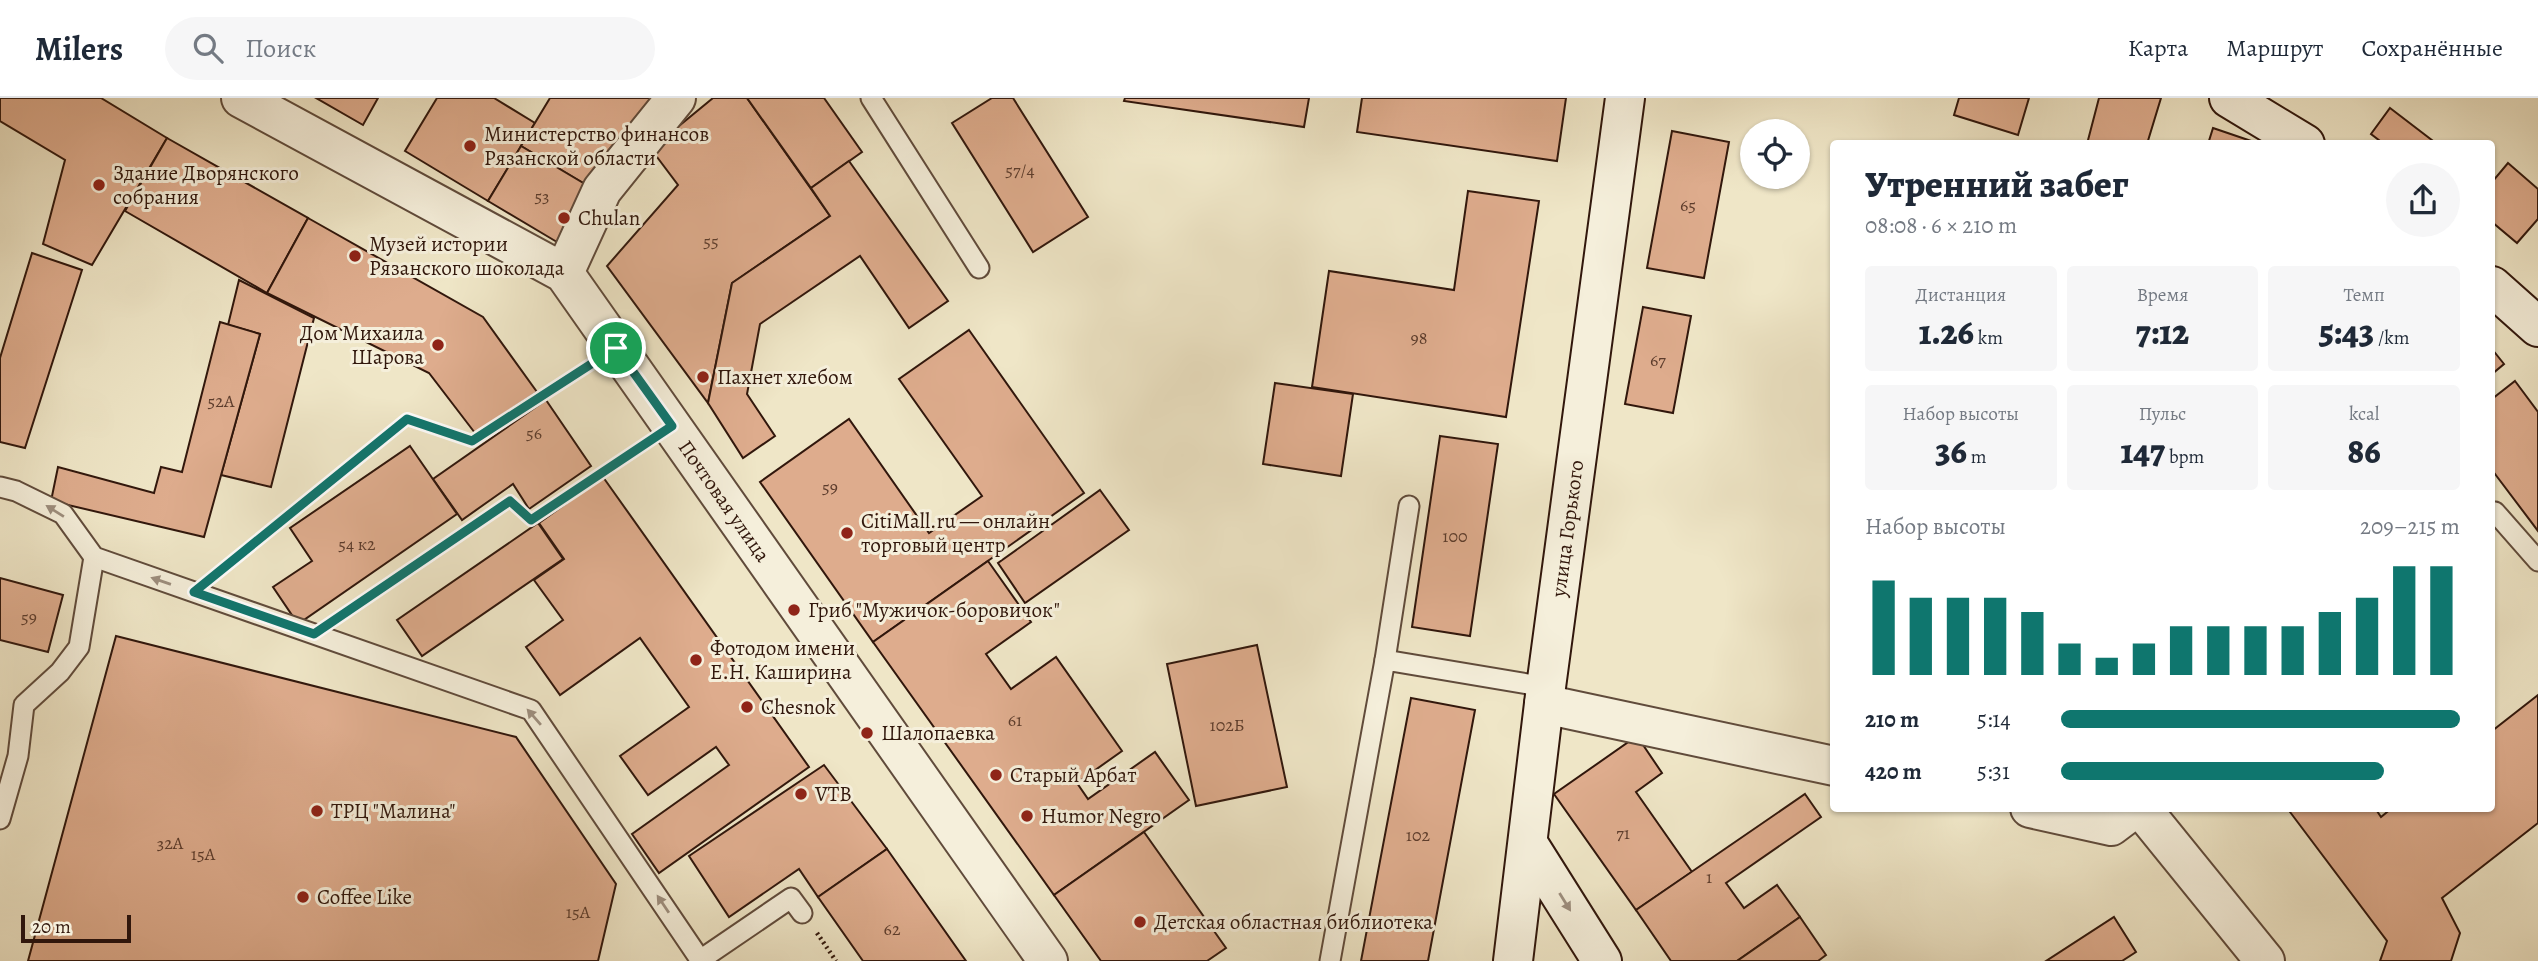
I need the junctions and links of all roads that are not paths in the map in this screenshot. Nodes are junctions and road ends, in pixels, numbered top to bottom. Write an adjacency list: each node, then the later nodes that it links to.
1 (241, 98): 8 (street, Почтовая улица)
2 (676, 98): 8 (street)
3 (871, 98): 7 (lane)
4 (1625, 98): 17 (street, улица Горького)
5 (2229, 98): 6 (street)
6 (2298, 140)
7 (979, 268)
8 (564, 273): 26 (street, Почтовая улица)
9 (2495, 289): 10 (street)
10 (2538, 327)
11 (0, 487): 14 (lane, one-way to 11)
12 (1409, 506): 16 (lane)
13 (2495, 512): 15 (lane)
14 (94, 557): 22 (lane); 25 (lane, one-way to 14)
15 (2538, 561)
16 (1385, 660): 17 (lane); 27 (lane)
17 (1545, 696): 18 (street); 23 (street, улица Горького)
18 (1830, 765)
19 (2049, 812): 20 (street)
20 (2130, 812)
21 (2144, 812): 30 (street)
22 (0, 819)
23 (1529, 845): 28 (street, улица Горького); 29 (street, one-way to 29)
24 (802, 913): 25 (lane)
25 (701, 961)
26 (1048, 961)
27 (1330, 961)
28 (1513, 961)
29 (1602, 961)
30 (2265, 961)

